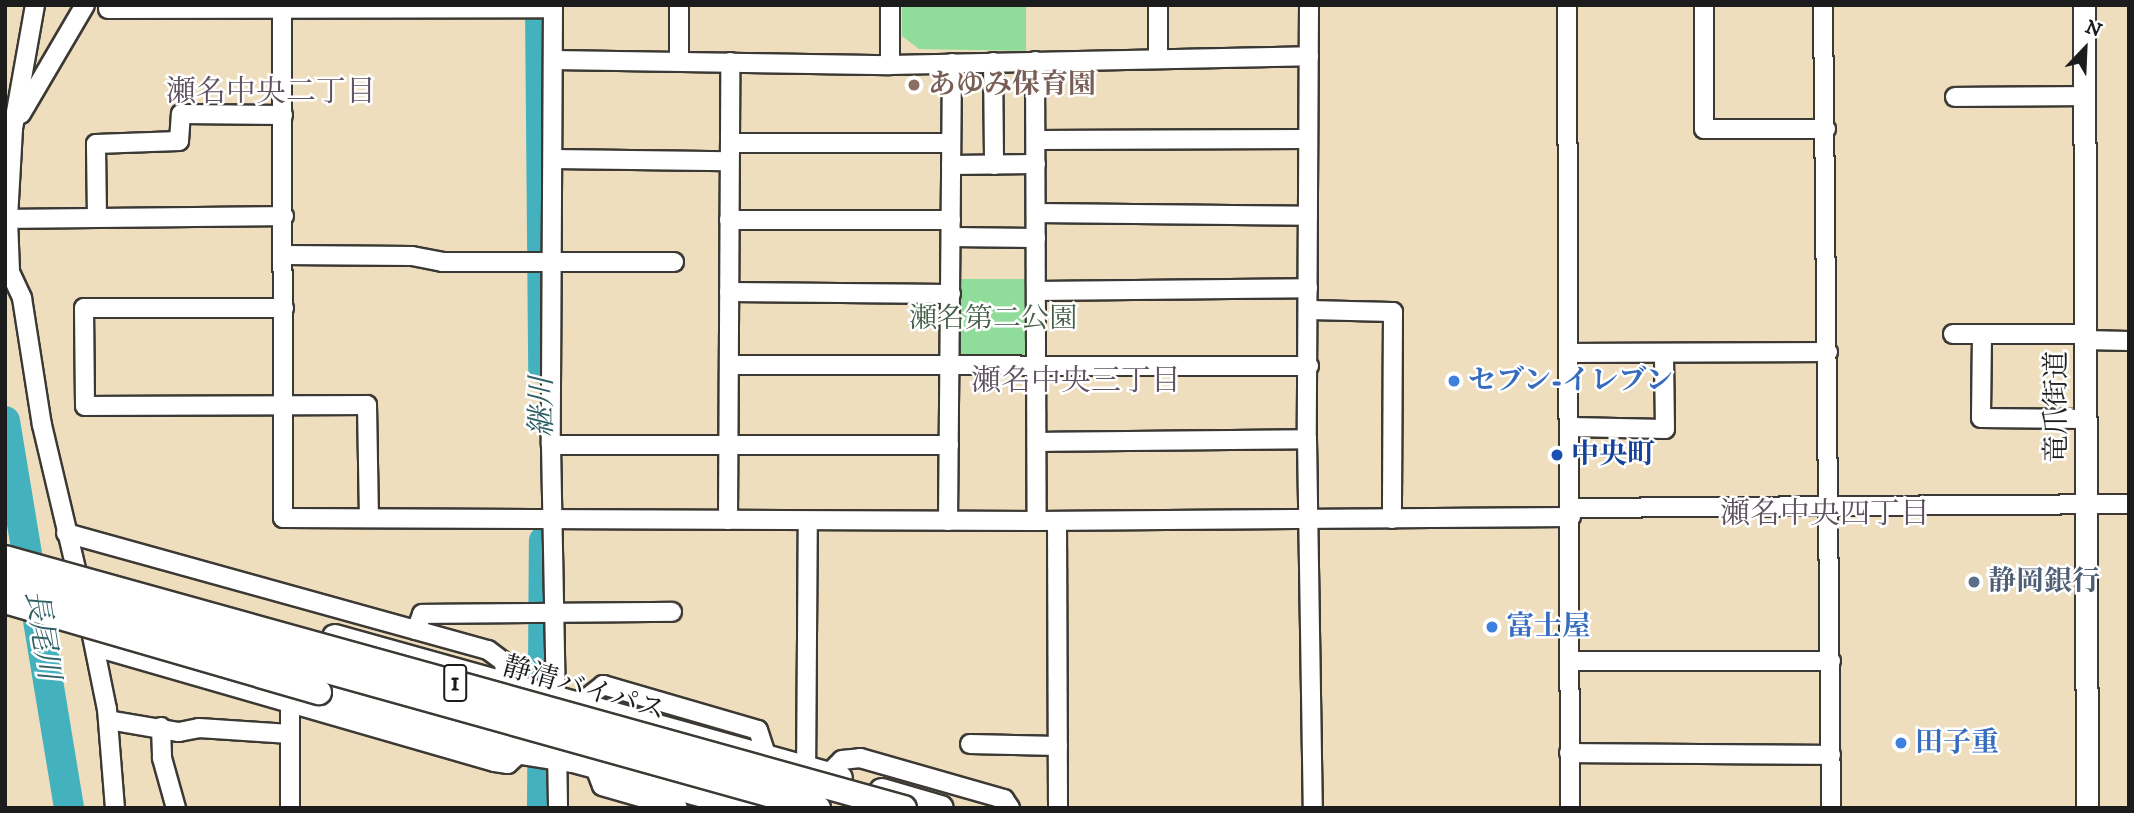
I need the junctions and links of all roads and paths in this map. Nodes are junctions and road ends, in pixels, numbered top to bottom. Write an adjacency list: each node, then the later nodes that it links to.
1 (35, 5): 26 (street)
2 (85, 5): 26 (street)
3 (679, 5): 16 (street)
4 (890, 5): 22 (street)
5 (1158, 5): 15 (street)
6 (1309, 5): 14 (street)
7 (1567, 5): 58 (street)
8 (1704, 5): 27 (street)
9 (1823, 5): 27 (street)
10 (2084, 5): 23 (main road, 竜爪街道)
11 (553, 6): 12 (street); 17 (street)
12 (282, 8): 13 (street); 25 (street)
13 (108, 9)
14 (1309, 56): 15 (street); 28 (street)
15 (1158, 57): 18 (street)
16 (680, 59): 17 (street); 19 (street)
17 (552, 60): 32 (street)
18 (1035, 61): 20 (street); 29 (street)
19 (730, 62): 22 (street); 31 (street)
20 (993, 62): 21 (street); 33 (street)
21 (952, 64): 22 (street); 30 (street)
22 (890, 65)
23 (2084, 96): 24 (street); 55 (main road, 竜爪街道)
24 (1955, 97)
25 (283, 116): 37 (street); 39 (street)
26 (13, 129): 40 (street)
27 (1826, 129): 57 (street)
28 (1308, 139): 29 (street); 38 (street)
29 (1035, 140): 34 (street)
30 (951, 143): 31 (street); 35 (street)
31 (729, 152): 32 (street); 41 (street)
32 (553, 159): 45 (street)
33 (994, 164): 34 (street); 35 (street)
34 (1036, 164): 36 (street)
35 (951, 165): 42 (street)
36 (1036, 213): 38 (street); 43 (street)
37 (284, 216): 39 (street); 44 (street)
38 (1308, 216): 47 (street)
39 (97, 218): 40 (street)
40 (8, 219): 85 (street)
41 (729, 219): 42 (street); 49 (street)
42 (951, 229): 43 (street); 50 (street)
43 (1036, 238): 48 (street)
44 (284, 255): 45 (street); 51 (street)
45 (553, 261): 46 (street); 70 (street)
46 (674, 262)
47 (1308, 288): 48 (street); 52 (street)
48 (1036, 291): 61 (street)
49 (729, 292): 50 (street); 62 (street)
50 (951, 294): 60 (street)
51 (284, 308): 64 (street); 64 (street)
52 (1308, 310): 63 (street); 79 (street)
53 (1953, 334): 54 (street)
54 (1982, 334): 55 (street); 65 (street)
55 (2085, 337): 56 (street); 65 (main road, 竜爪街道)
56 (2129, 341)
57 (1828, 352): 59 (street); 74 (street)
58 (1570, 353): 59 (street); 66 (street)
59 (1664, 353): 66 (street)
60 (950, 364): 61 (street); 62 (street); 71 (street)
61 (1037, 364): 63 (street); 68 (street)
62 (729, 365): 69 (street)
63 (1309, 366): 67 (street)
64 (283, 404): 77 (street); 77 (street)
65 (2085, 419): 72 (main road, 竜爪街道)
66 (1571, 428): 75 (street)
67 (1307, 439): 68 (street); 76 (street)
68 (1037, 442): 83 (street)
69 (728, 443): 70 (street); 71 (street); 80 (street)
70 (551, 445): 78 (street)
71 (949, 445): 82 (street)
72 (2085, 504): 73 (street); 74 (street); 125 (main road, 竜爪街道)
73 (2129, 504)
74 (1831, 507): 75 (street); 95 (street)
75 (1571, 512): 79 (street); 94 (street)
76 (1308, 517): 79 (street); 84 (street); 122 (street)
77 (369, 518): 78 (street)
78 (555, 518): 80 (street); 90 (street)
79 (1392, 519)
80 (728, 520): 81 (street)
81 (808, 520): 82 (street); 109 (street)
82 (948, 521): 83 (street)
83 (1037, 521): 84 (street)
84 (1057, 521): 103 (street)
85 (66, 533): 92 (street); 93 (street)
86 (5, 540): 96 (highway, 1)
87 (5, 558): 118 (highway, 静清バイパス / 1, bridge)
88 (5, 581): 117 (highway, 静清バイパス / 1, bridge)
89 (5, 601): 104 (highway, 1, bridge)
90 (556, 611): 91 (street); 92 (street); 97 (street)
91 (672, 611)
92 (416, 630): 96 (street)
93 (96, 647): 98 (street); 99 (street)
94 (1572, 661): 95 (street); 105 (street)
95 (1831, 661): 106 (street)
96 (506, 684): 97 (highway, 1)
97 (568, 701): 107 (street); 109 (highway, 1)
98 (290, 703): 101 (street); 104 (street)
99 (108, 719): 100 (street); 110 (street)
100 (161, 727): 101 (street); 111 (street)
101 (290, 734): 112 (street)
102 (970, 744): 103 (street)
103 (1058, 746): 121 (street)
104 (521, 752): 107 (highway, 1)
105 (1569, 753): 106 (street); 123 (street)
106 (1831, 755): 124 (street)
107 (556, 757): 108 (highway, 1); 113 (street)
108 (594, 765): 114 (street); 115 (highway, 1)
109 (817, 771): 116 (street); 119 (highway, 1); 120 (street)
110 (115, 808)
111 (176, 808)
112 (290, 808)
113 (558, 808)
114 (678, 808)
115 (752, 808)
116 (807, 808)
117 (818, 808)
118 (904, 808)
119 (941, 808)
120 (1010, 808)
121 (1058, 808)
122 (1313, 808)
123 (1570, 808)
124 (1831, 808)
125 (2087, 808)

